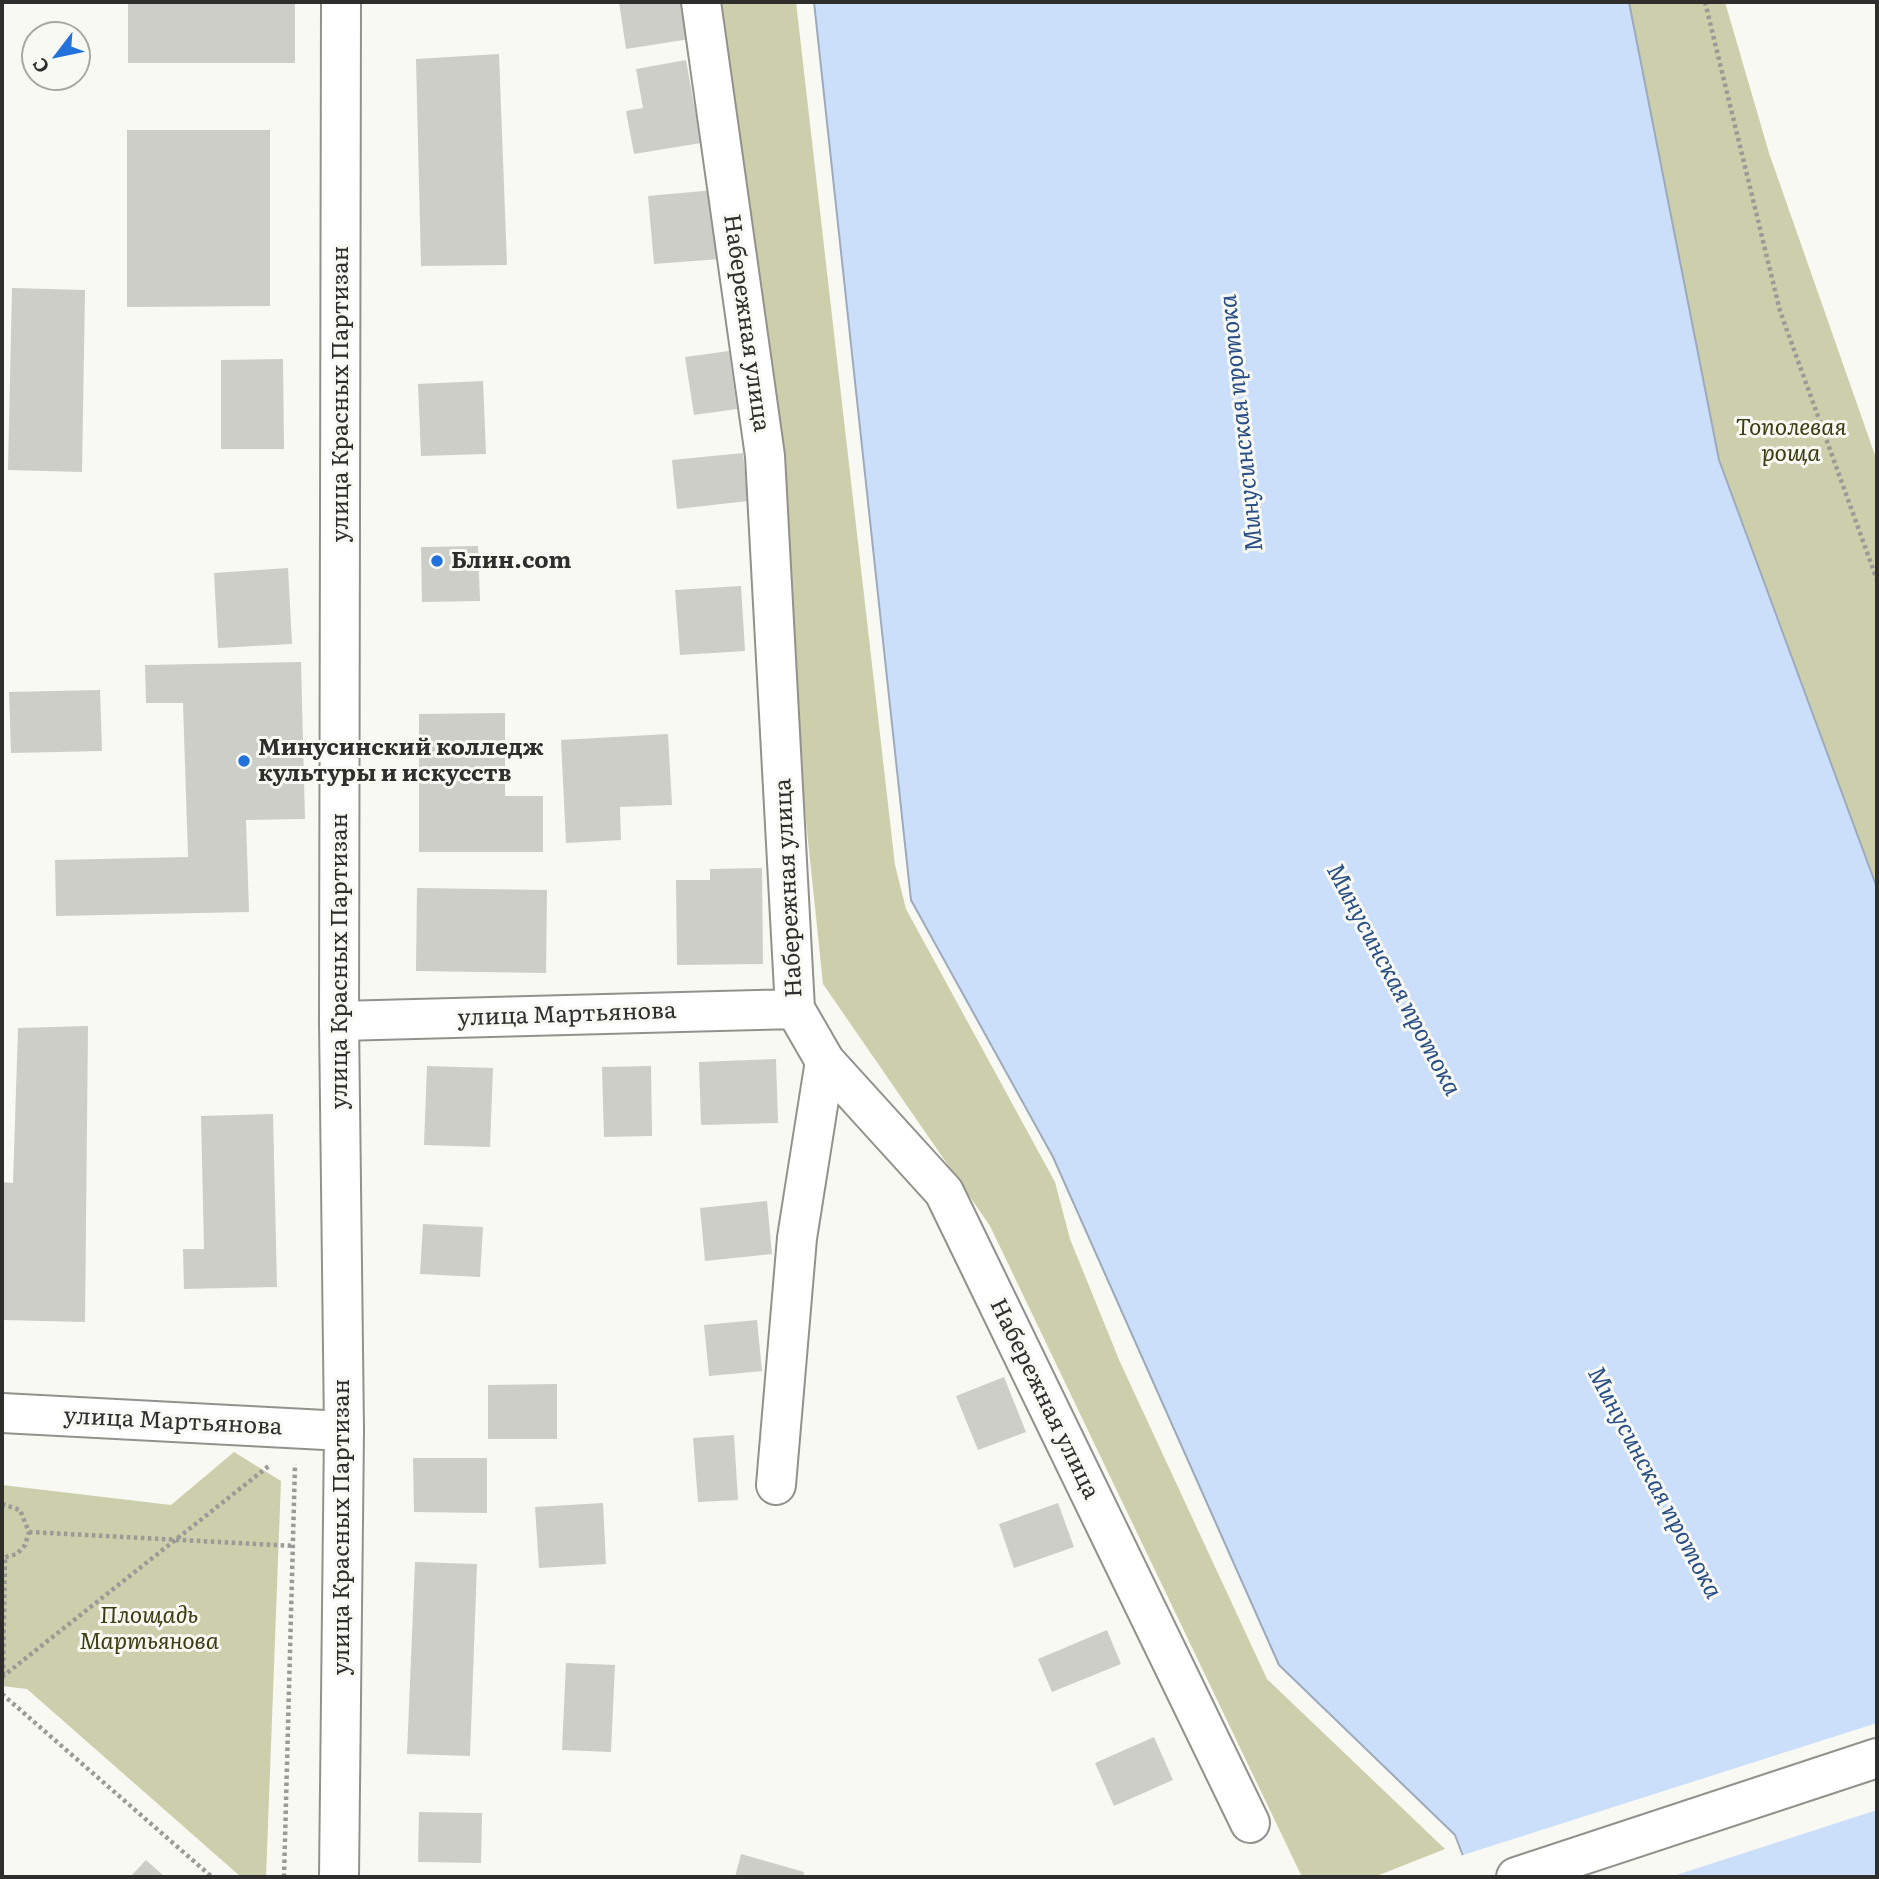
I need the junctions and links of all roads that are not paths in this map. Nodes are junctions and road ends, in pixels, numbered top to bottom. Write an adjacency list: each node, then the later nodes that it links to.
1 (341, 2): 4 (street, улица Красных Партизан)
2 (701, 2): 3 (street, Набережная улица)
3 (795, 1009): 4 (street, улица Мартьянова); 5 (street, Набережная улица)
4 (340, 1021): 7 (street, улица Красных Партизан)
5 (825, 1061): 8 (street); 10 (street, Набережная улица)
6 (2, 1413): 7 (street, улица Мартьянова)
7 (344, 1431): 11 (street, улица Красных Партизан)
8 (776, 1485)
9 (1877, 1758): 12 (street)
10 (1250, 1823)
11 (339, 1877)
12 (1516, 1877)

